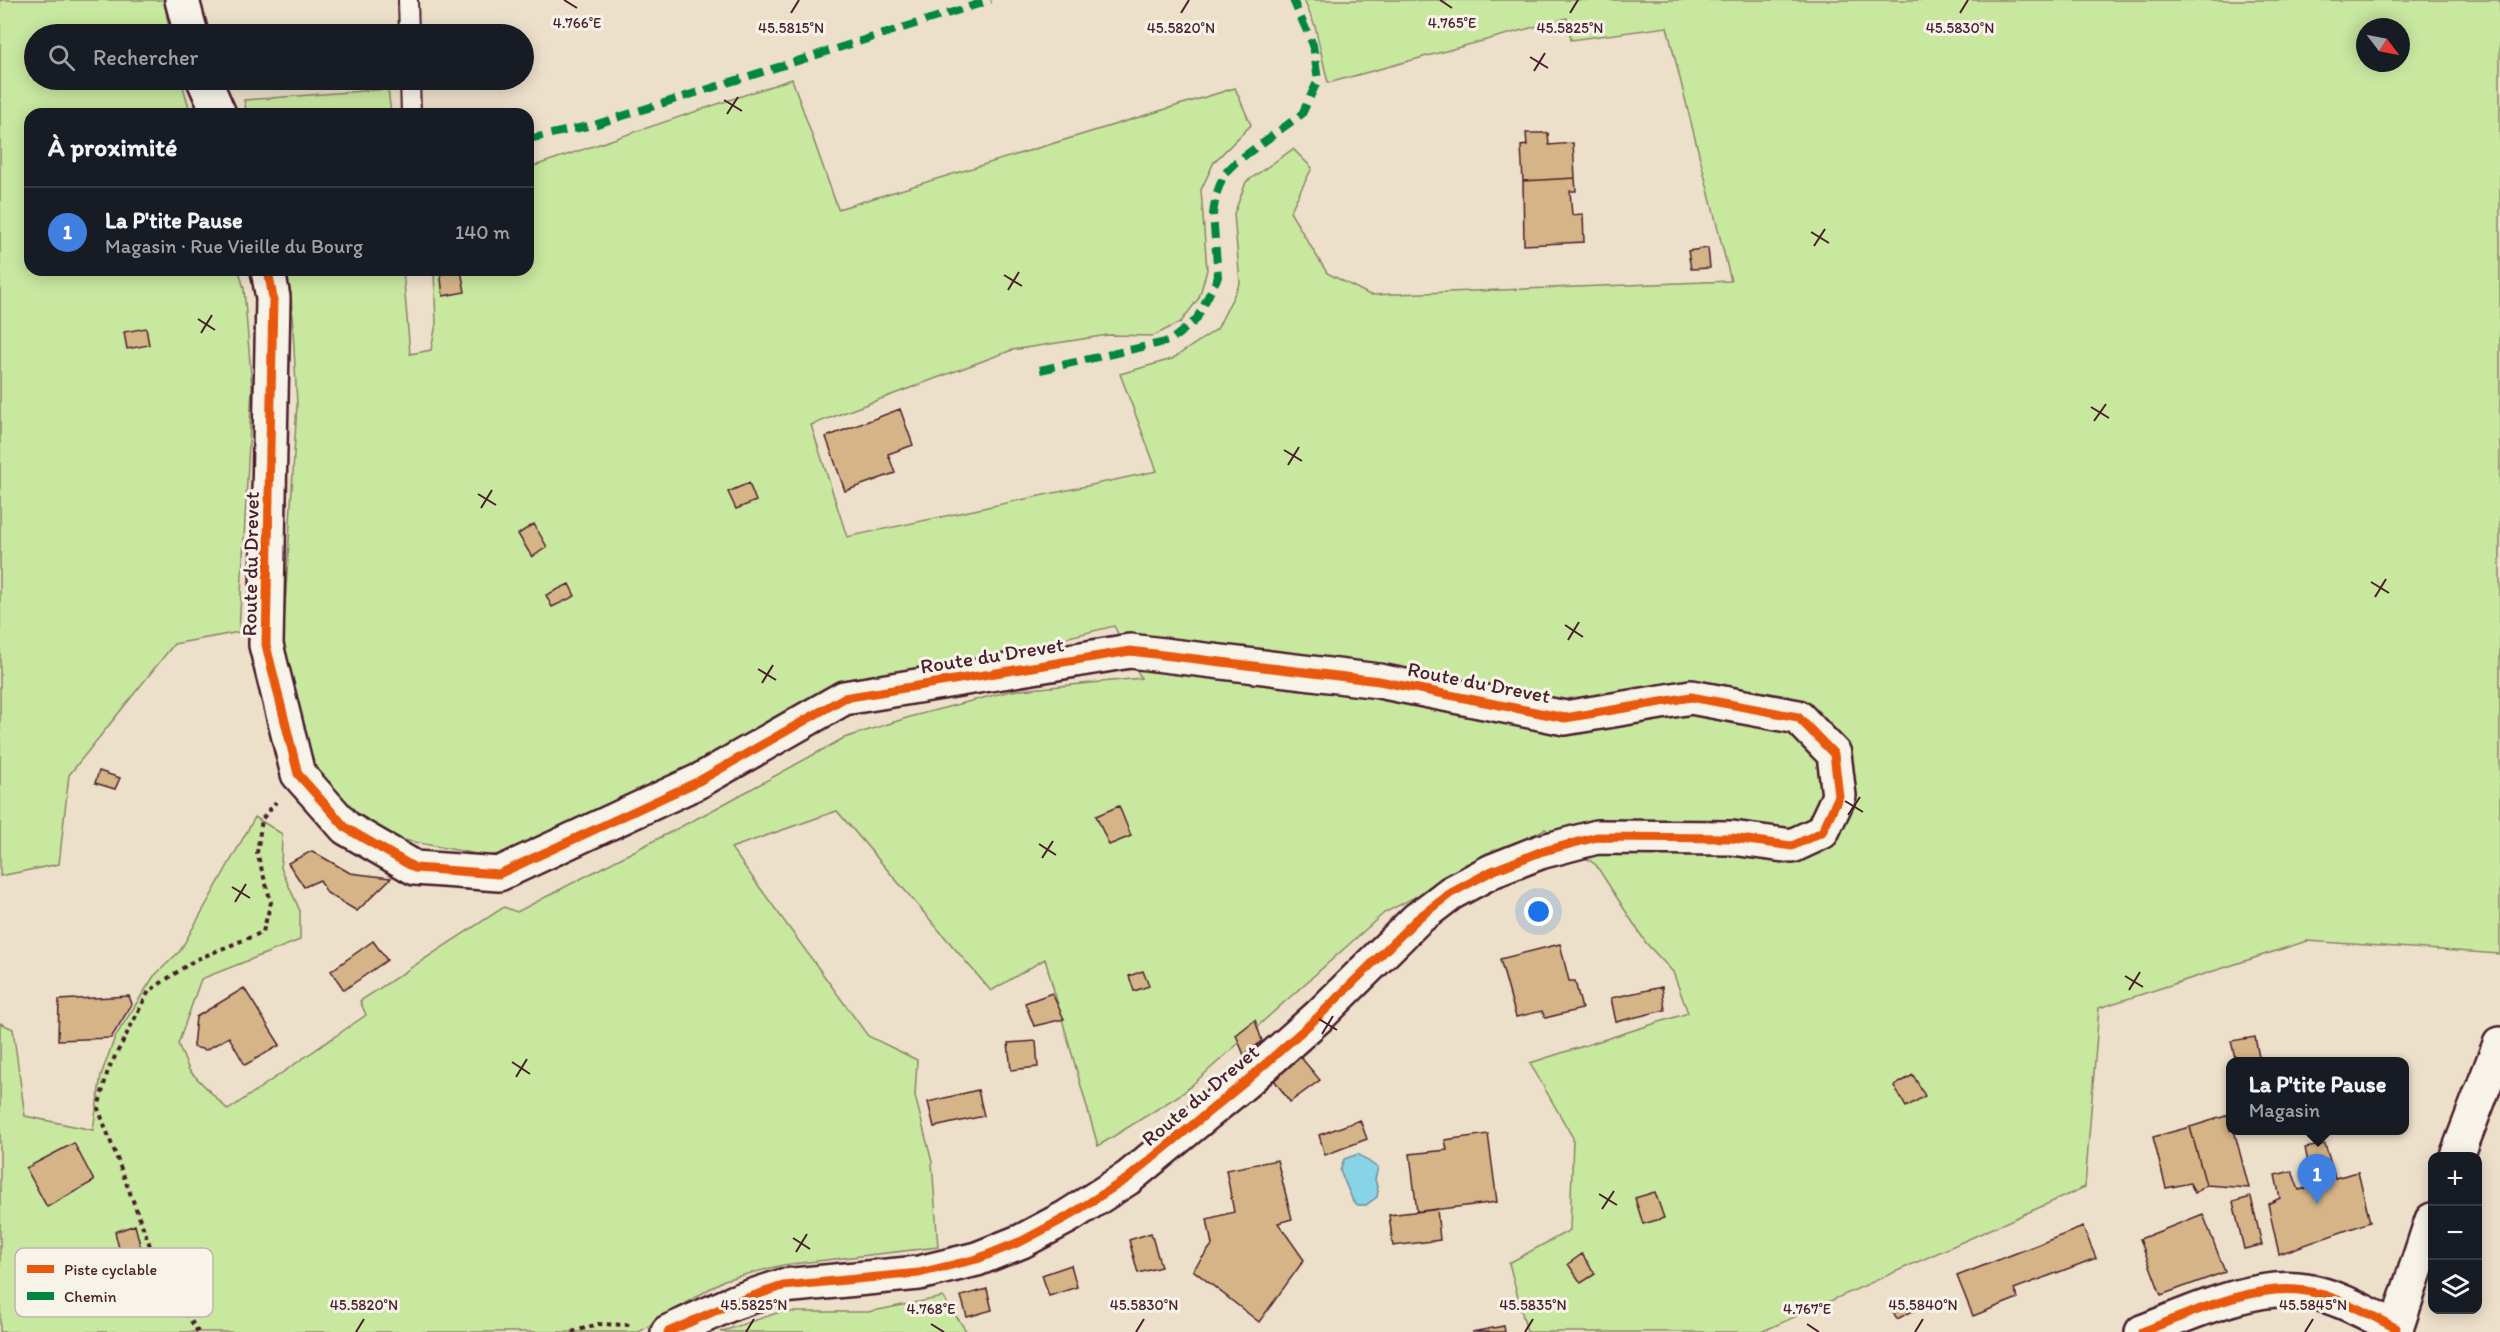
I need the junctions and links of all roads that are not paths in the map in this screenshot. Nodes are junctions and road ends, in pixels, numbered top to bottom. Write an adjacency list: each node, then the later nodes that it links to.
1 (182, 0): 3 (street)
2 (408, 0): 4 (lane)
3 (188, 24)
4 (409, 24)
5 (208, 90): 7 (street)
6 (410, 90): 8 (lane)
7 (216, 108)
8 (411, 108)
9 (269, 276): 14 (street, Route du Drevet)
10 (2500, 1044): 11 (street)
11 (2459, 1152)
12 (2428, 1235): 13 (street)
13 (2396, 1330): 15 (street)
14 (668, 1332)
15 (2142, 1332)

